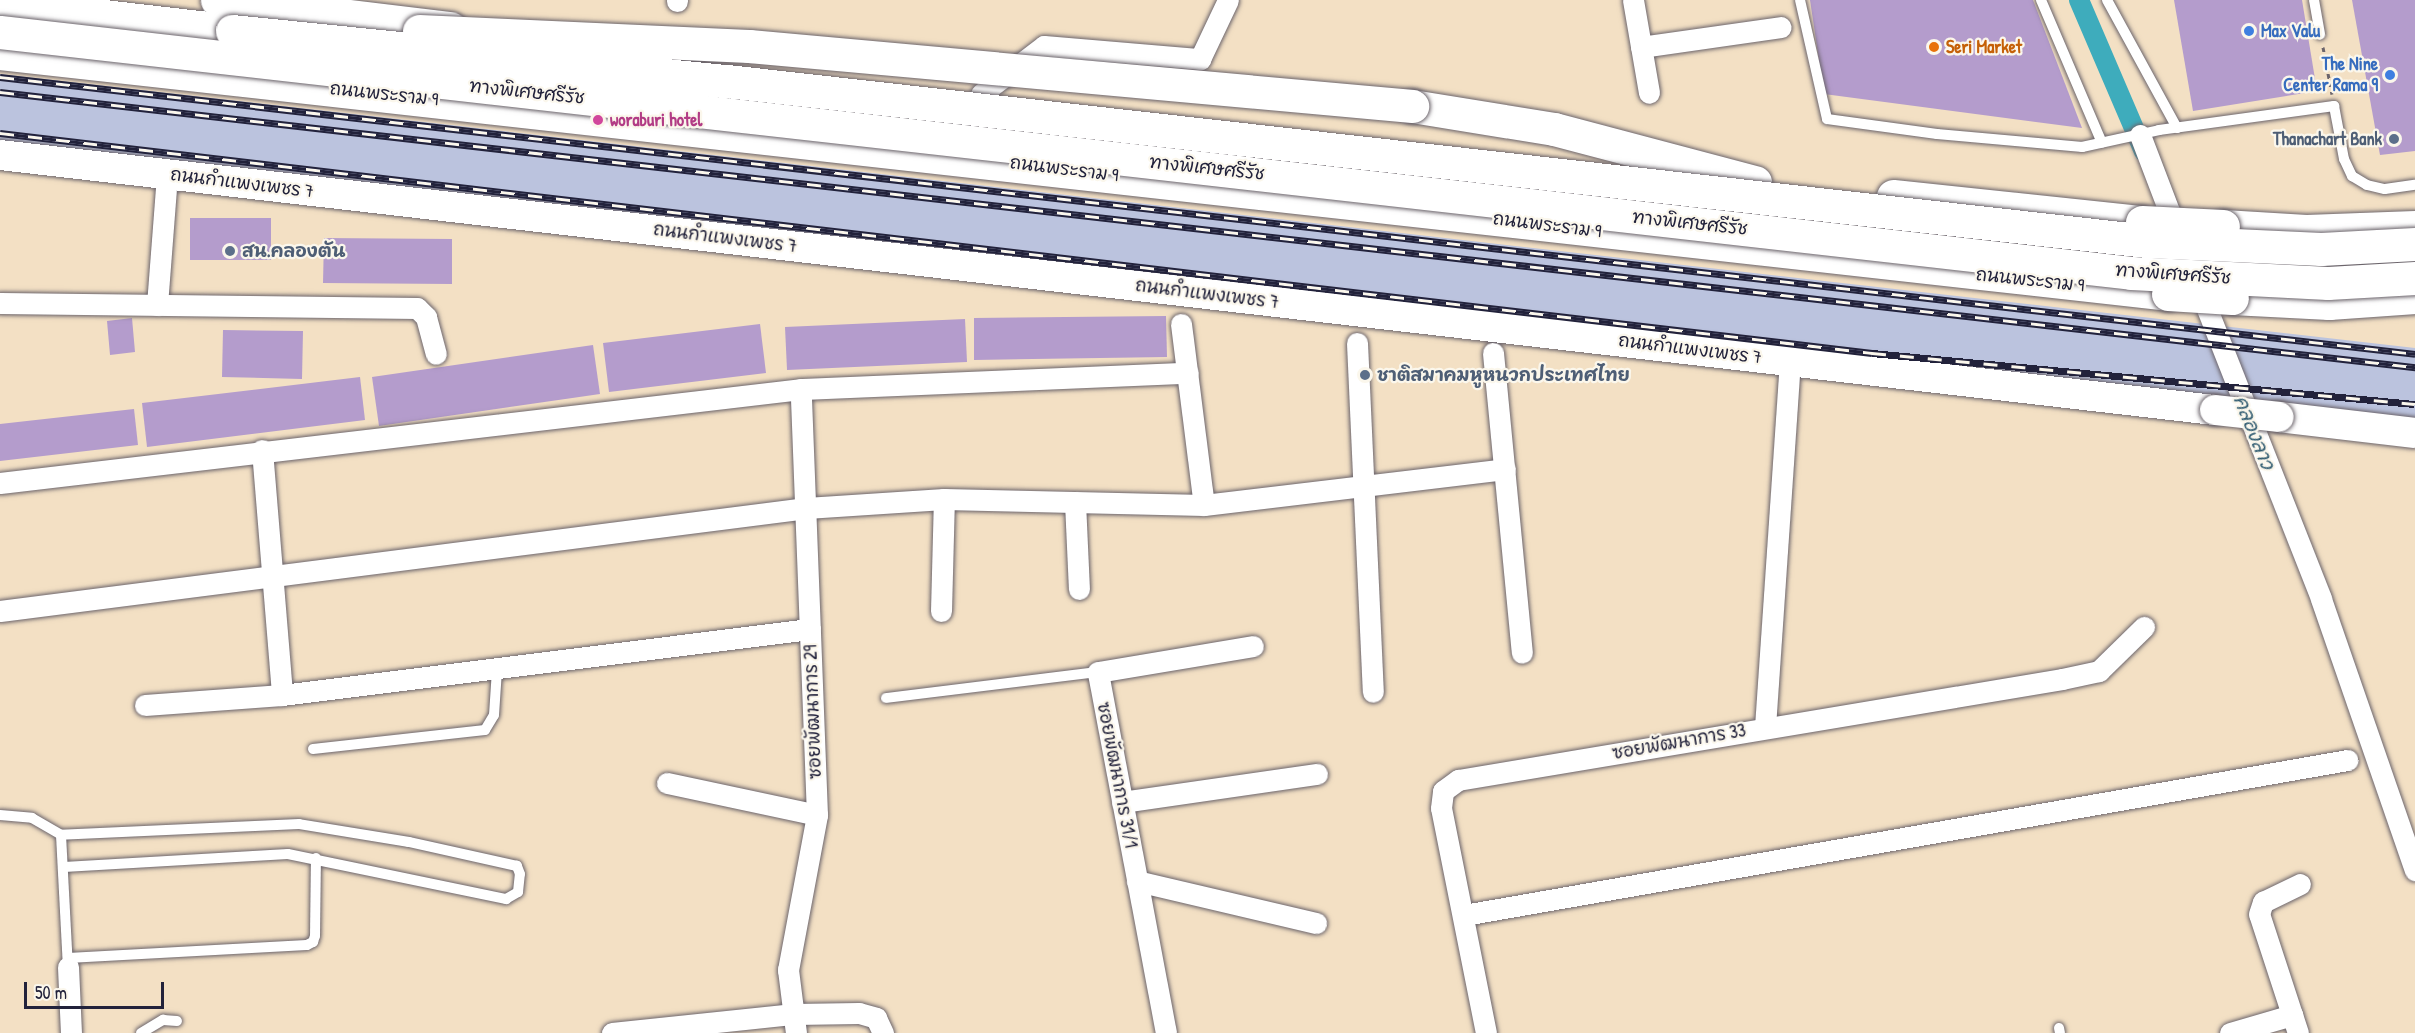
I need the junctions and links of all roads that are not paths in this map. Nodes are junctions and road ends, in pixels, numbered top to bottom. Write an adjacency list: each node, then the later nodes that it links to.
1 (217, 0): 16 (main road)
2 (1228, 0): 16 (street)
3 (1633, 0): 13 (street)
4 (1800, 0): 19 (lane)
5 (2041, 0): 19 (lane)
6 (2107, 0): 17 (lane)
7 (2314, 0): 12 (lane)
8 (0, 4): 10 (main road, ทางพิเศษศรีรัช)
9 (1780, 27): 13 (street)
10 (232, 31): 22 (main road, bridge); 25 (main road, ทางพิเศษศรีรัช, bridge)
11 (0, 32): 26 (main road, ทางพิเศษศรีรัช, bridge)
12 (2320, 34)
13 (1641, 47): 15 (street)
14 (0, 53): 27 (main road, ถนนพระราม 9, bridge)
15 (1649, 93)
16 (981, 94): 22 (main road)
17 (2177, 128): 18 (lane); 23 (lane)
18 (2149, 132): 19 (lane); 71 (street)
19 (2103, 143)
20 (0, 155): 21 (street, ถนนกำแพงเพชร 7)
21 (167, 174): 29 (street); 34 (street, ถนนกำแพงเพชร 7)
22 (1755, 182): 24 (main road, bridge)
23 (2415, 184)
24 (2415, 227)
25 (2415, 244)
26 (2415, 278)
27 (2415, 297)
28 (0, 303): 29 (street)
29 (157, 305): 33 (street)
30 (1181, 324): 35 (street)
31 (1357, 344): 41 (street)
32 (1493, 353): 39 (street)
33 (435, 354)
34 (1790, 361): 37 (street, ถนนกำแพงเพชร 7, bridge); 60 (street)
35 (1188, 373): 36 (street); 44 (street)
36 (801, 389): 38 (street); 45 (street, ซอยพัฒนาการ 29)
37 (2415, 433)
38 (262, 450): 40 (street); 46 (street)
39 (1505, 469): 41 (street); 53 (street)
40 (0, 483)
41 (1364, 486): 44 (street); 56 (street)
42 (944, 499): 43 (street); 45 (street); 49 (street)
43 (1075, 502): 44 (street); 47 (street)
44 (1204, 505)
45 (806, 508): 46 (street); 51 (street, ซอยพัฒนาการ 29)
46 (273, 577): 48 (street); 57 (street)
47 (1078, 589)
48 (0, 611)
49 (941, 612)
50 (2144, 627): 60 (street, ซอยพัฒนาการ 33)
51 (810, 629): 54 (street); 67 (street, ซอยพัฒนาการ 29)
52 (1253, 646): 55 (street)
53 (1522, 653)
54 (497, 670): 57 (street); 61 (lane)
55 (1098, 672): 58 (lane); 65 (street, ซอยพัฒนาการ 31/1)
56 (1373, 692)
57 (282, 694): 59 (street)
58 (886, 698)
59 (145, 705)
60 (1765, 727): 74 (street, ซอยพัฒนาการ 33)
61 (313, 749)
62 (2348, 760): 74 (street)
63 (1317, 774): 65 (street)
64 (667, 783): 67 (street)
65 (1122, 802): 72 (street, ซอยพัฒนาการ 31/1)
66 (0, 814): 68 (lane)
67 (818, 815): 78 (street, ซอยพัฒนาการ 29)
68 (61, 835): 69 (lane); 70 (lane)
69 (316, 858): 70 (lane); 76 (lane)
70 (64, 867): 76 (lane)
71 (2415, 870)
72 (1137, 881): 75 (street); 84 (street, ซอยพัฒนาการ 31/1)
73 (2300, 884): 79 (street)
74 (1464, 915): 85 (street, ซอยพัฒนาการ 33)
75 (1316, 923)
76 (68, 963): 80 (street)
77 (177, 1021): 81 (lane)
78 (795, 1024): 82 (street); 83 (street)
79 (2295, 1024): 86 (street)
80 (70, 1033)
81 (141, 1033)
82 (612, 1033)
83 (883, 1033)
84 (1167, 1033)
85 (1486, 1033)
86 (2230, 1033)

